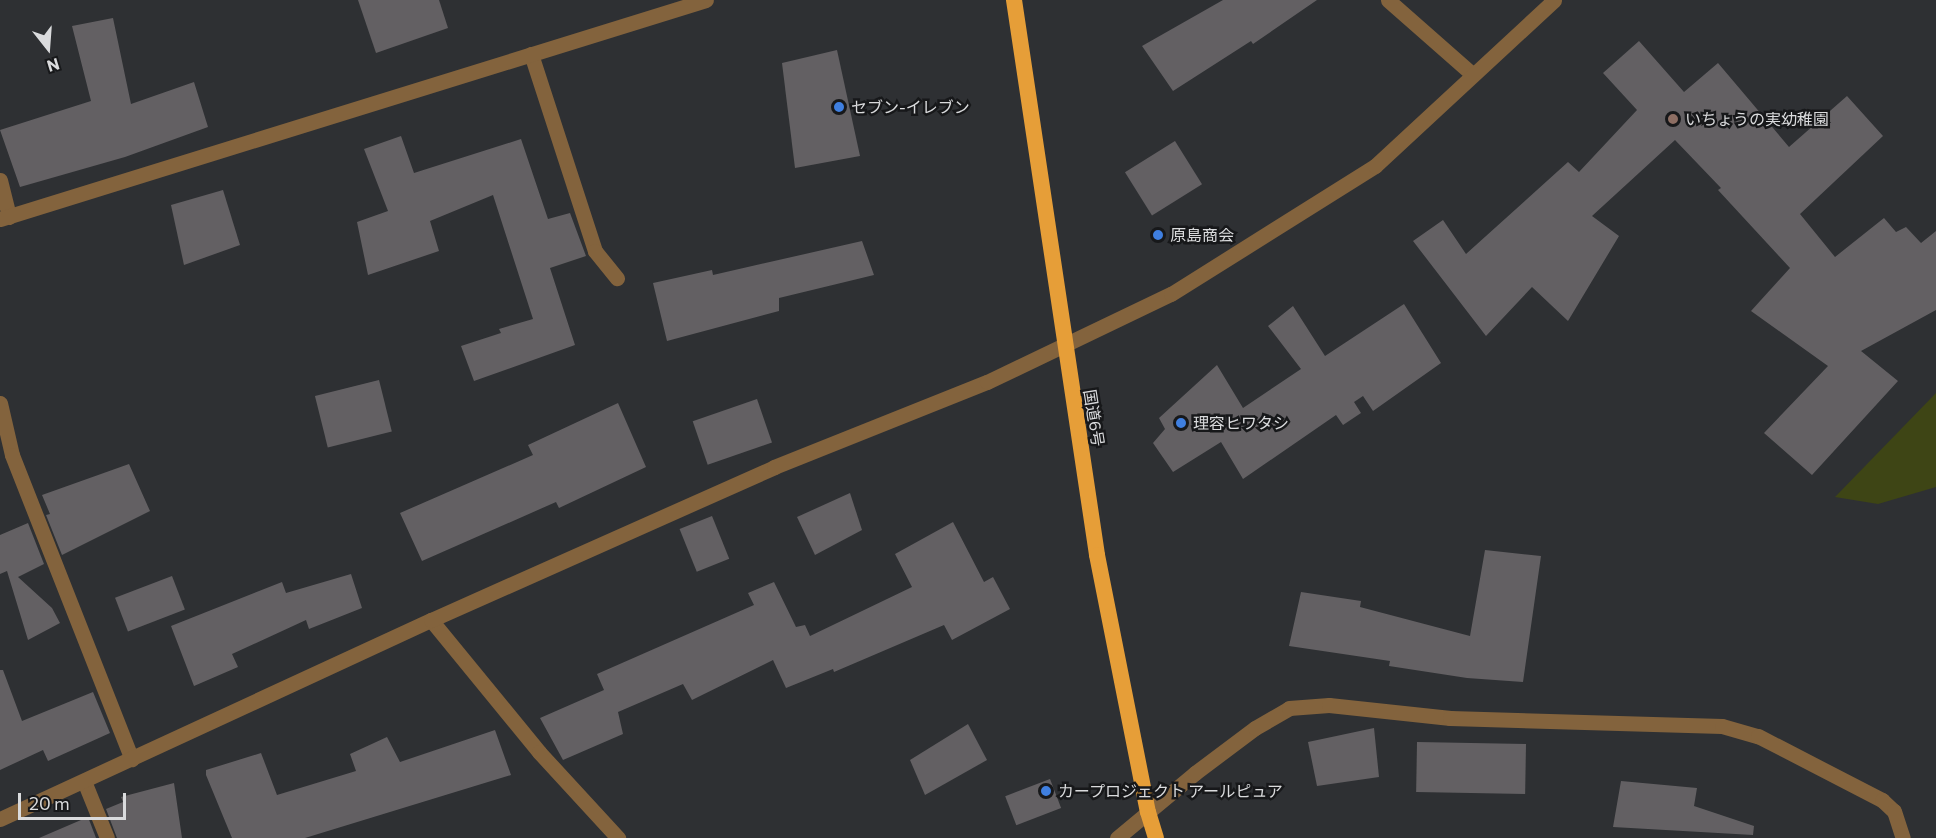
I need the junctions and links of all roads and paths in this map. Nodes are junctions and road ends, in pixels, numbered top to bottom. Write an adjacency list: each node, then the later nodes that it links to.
1 (706, 0): 5 (street)
2 (1014, 0): 11 (highway, 国道6号)
3 (1388, 0): 7 (street)
4 (1554, 0): 7 (street)
5 (687, 3): 6 (street)
6 (531, 54): 9 (street); 10 (street)
7 (1473, 75): 11 (street)
8 (0, 180): 9 (street)
9 (5, 218)
10 (617, 278)
11 (1065, 346): 13 (street); 16 (highway, 国道6号)
12 (0, 403): 14 (street)
13 (431, 620): 14 (street); 19 (street)
14 (132, 759): 15 (street)
15 (84, 781): 17 (street); 18 (street)
16 (1148, 813): 20 (street); 21 (highway, 国道6号); 22 (street)
17 (0, 819)
18 (106, 838)
19 (618, 838)
20 (1117, 838)
21 (1156, 838)
22 (1903, 838)

